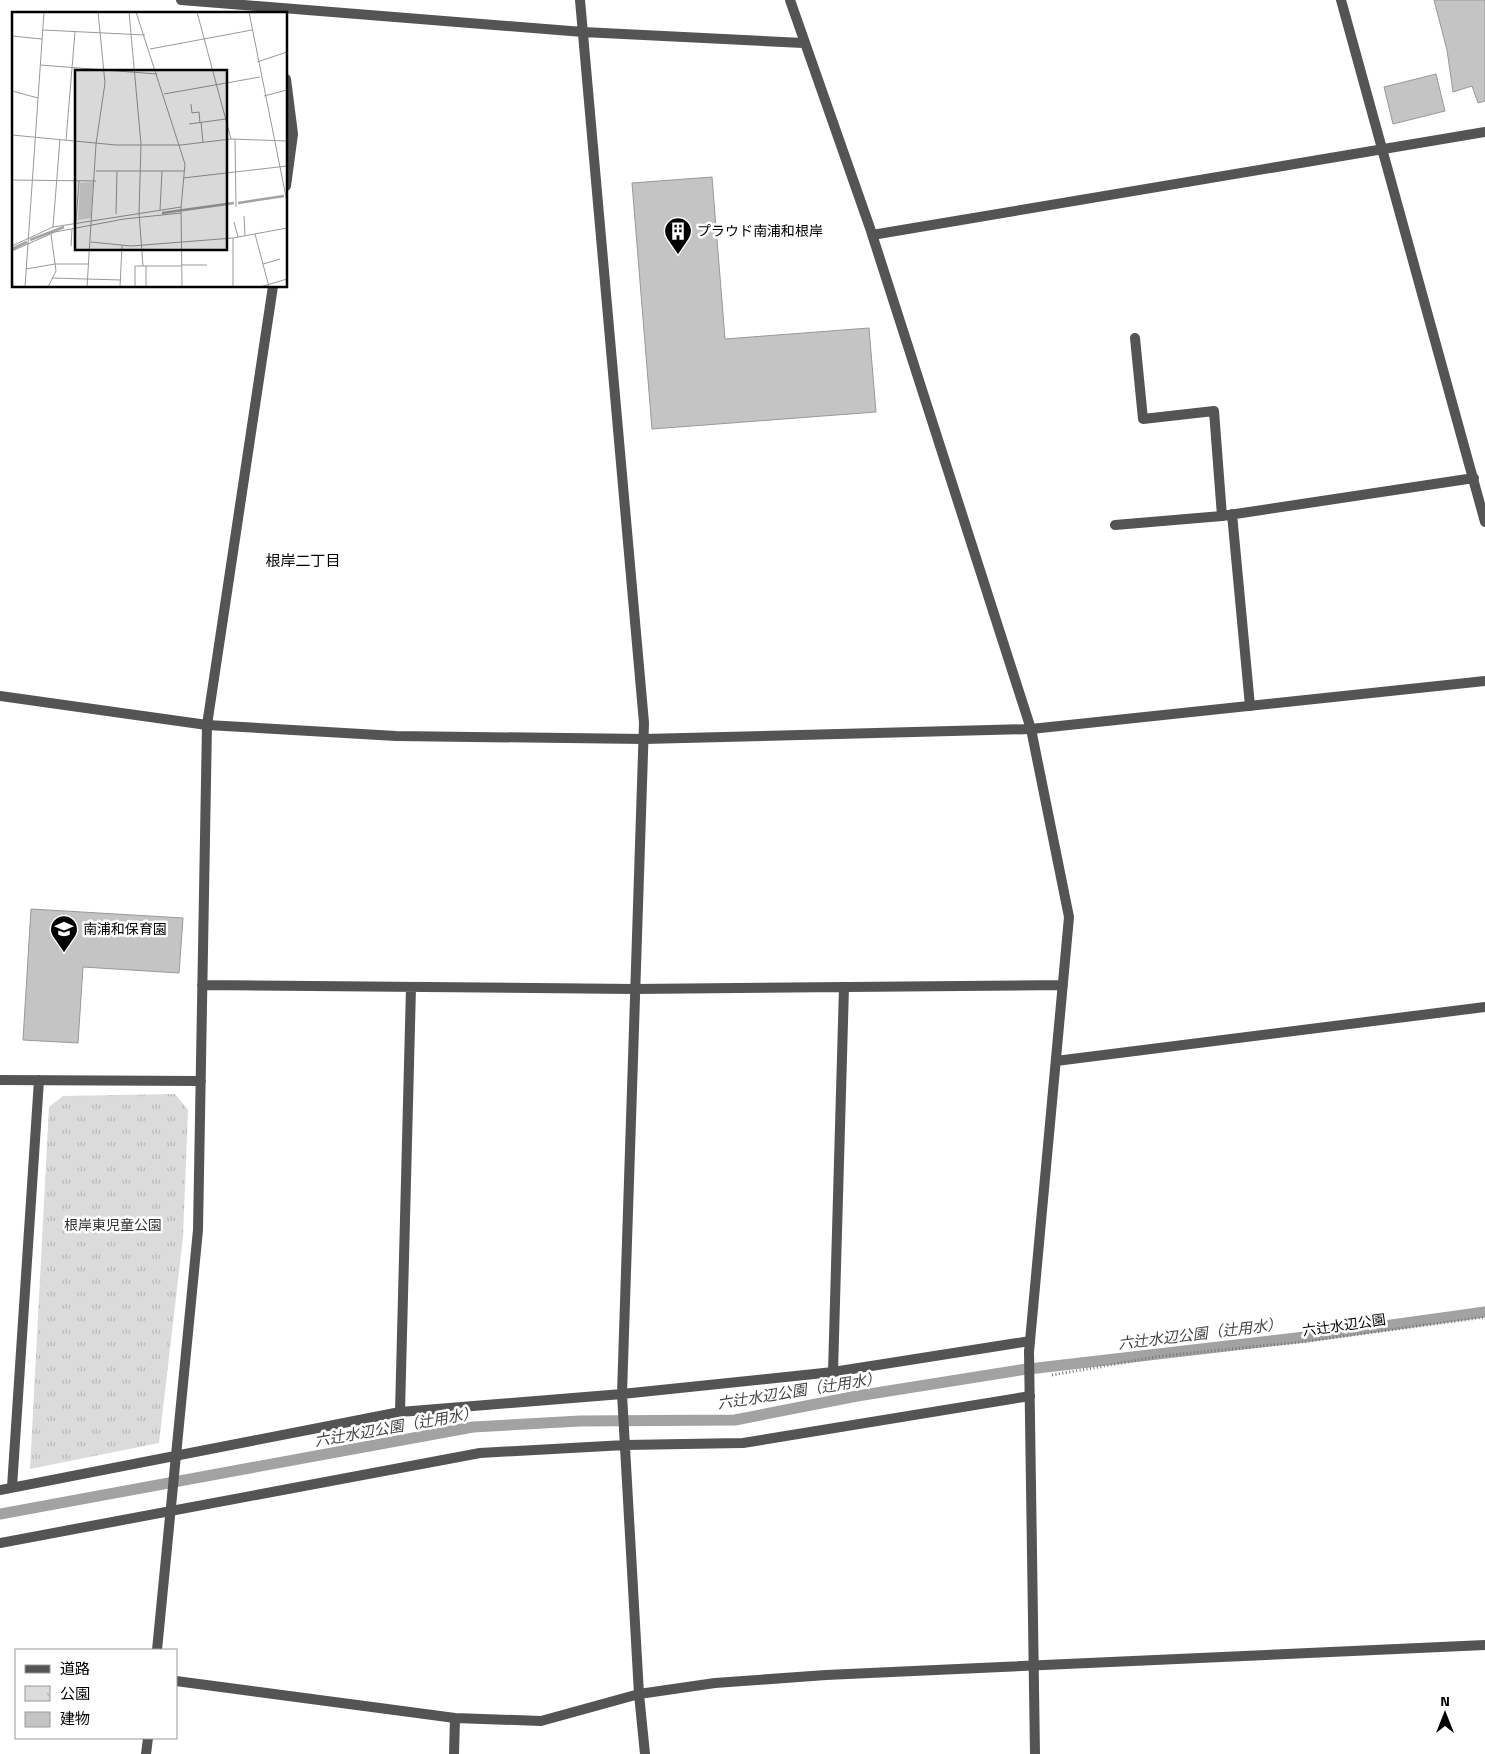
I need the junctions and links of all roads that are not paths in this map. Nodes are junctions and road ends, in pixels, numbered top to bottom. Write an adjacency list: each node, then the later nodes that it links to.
1 (181, 0): 5 (street)
2 (580, 0): 6 (street)
3 (790, 0): 7 (street)
4 (1341, 0): 10 (street)
5 (277, 7): 6 (street)
6 (584, 32): 7 (street); 24 (street)
7 (803, 43): 12 (street)
8 (288, 95): 11 (street)
9 (1485, 132): 10 (street)
10 (1381, 151): 12 (street); 15 (street)
11 (288, 171)
12 (872, 235): 23 (street)
13 (272, 288): 22 (street)
14 (1135, 338): 16 (street)
15 (1474, 478): 16 (street); 17 (street)
16 (1227, 515): 18 (street); 21 (street)
17 (1485, 522)
18 (1115, 525)
19 (1485, 681): 21 (street)
20 (0, 696): 22 (street)
21 (1250, 706): 23 (street)
22 (207, 725): 24 (street); 25 (street)
23 (1031, 729): 24 (street); 26 (street)
24 (644, 739): 29 (street)
25 (202, 985): 27 (street); 34 (street)
26 (1063, 985): 28 (street); 31 (street)
27 (411, 987): 29 (street); 39 (street)
28 (844, 987): 29 (street); 36 (street)
29 (634, 989): 37 (street)
30 (1485, 1007): 31 (street)
31 (1056, 1061): 35 (street)
32 (0, 1080): 33 (street)
33 (39, 1080): 34 (street); 42 (street)
34 (201, 1081): 41 (street)
35 (1030, 1346): 36 (street); 38 (street)
36 (833, 1372): 37 (street)
37 (622, 1394): 39 (street); 40 (street)
38 (1030, 1396): 40 (street); 48 (street)
39 (400, 1412): 41 (street)
40 (624, 1440): 44 (street); 50 (street)
41 (176, 1455): 42 (street); 44 (street)
42 (12, 1487): 43 (street)
43 (0, 1490)
44 (170, 1511): 45 (street); 47 (street)
45 (0, 1543)
46 (1485, 1645): 48 (street)
47 (156, 1649)
48 (1034, 1665): 50 (street); 56 (street)
49 (178, 1681): 51 (street)
50 (639, 1694): 51 (street); 55 (street)
51 (455, 1718): 54 (street)
52 (148, 1739): 53 (street)
53 (146, 1754)
54 (454, 1754)
55 (645, 1754)
56 (1035, 1754)

